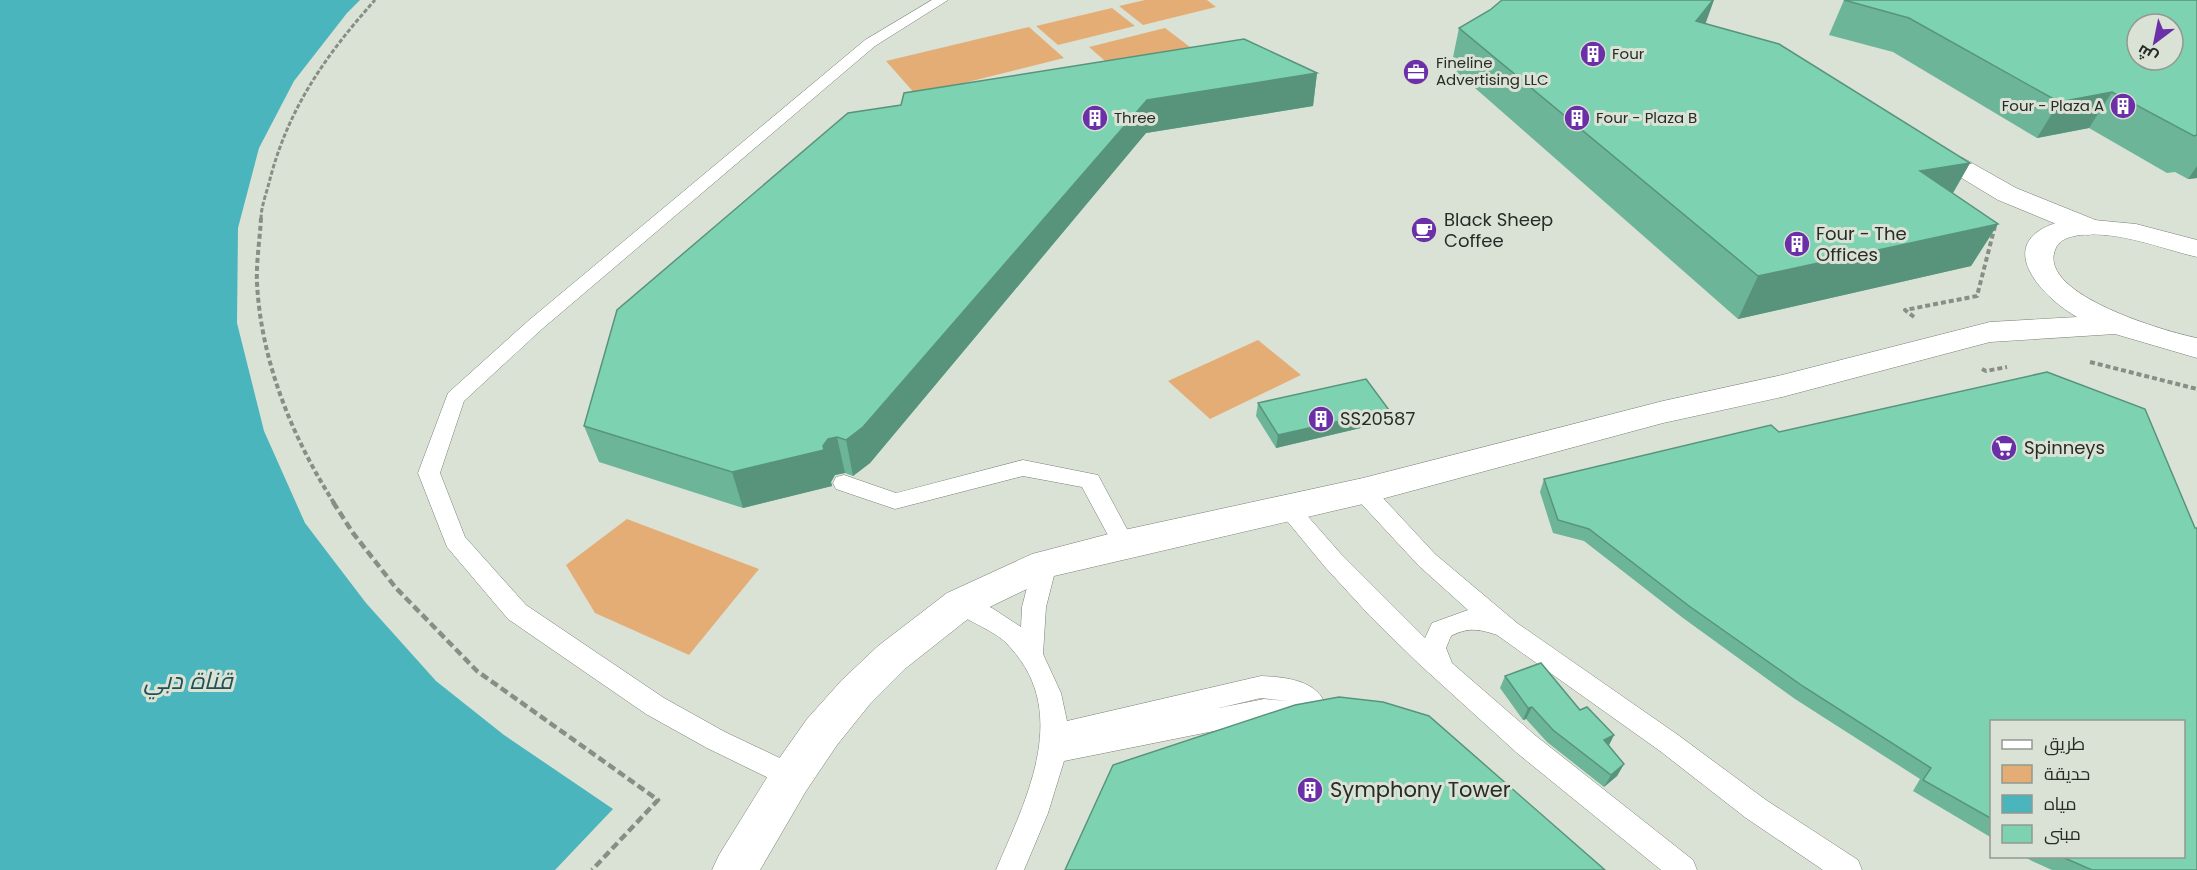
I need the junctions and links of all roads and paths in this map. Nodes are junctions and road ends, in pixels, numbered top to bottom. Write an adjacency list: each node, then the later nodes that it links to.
1 (941, 0): 22 (lane)
2 (1954, 163): 3 (street)
3 (2007, 194): 4 (street); 5 (street)
4 (2088, 226): 5 (street); 6 (street)
5 (2053, 235): 7 (street)
6 (2196, 248)
7 (2057, 287): 8 (street); 9 (street)
8 (2115, 325): 9 (street); 10 (street)
9 (1990, 332): 12 (street)
10 (2197, 348)
11 (844, 483): 14 (lane)
12 (1363, 491): 13 (street); 17 (lane)
13 (1289, 510): 14 (street); 19 (lane)
14 (1124, 544): 15 (street)
15 (1045, 564): 16 (street); 18 (lane)
16 (960, 604): 18 (lane); 22 (street)
17 (1508, 630): 19 (lane); 26 (lane)
18 (1031, 654): 21 (lane)
19 (1442, 669): 25 (lane)
20 (1308, 711): 21 (lane)
21 (1053, 744): 24 (lane)
22 (791, 777): 23 (street)
23 (735, 870)
24 (1010, 870)
25 (1683, 870)
26 (1848, 870)

